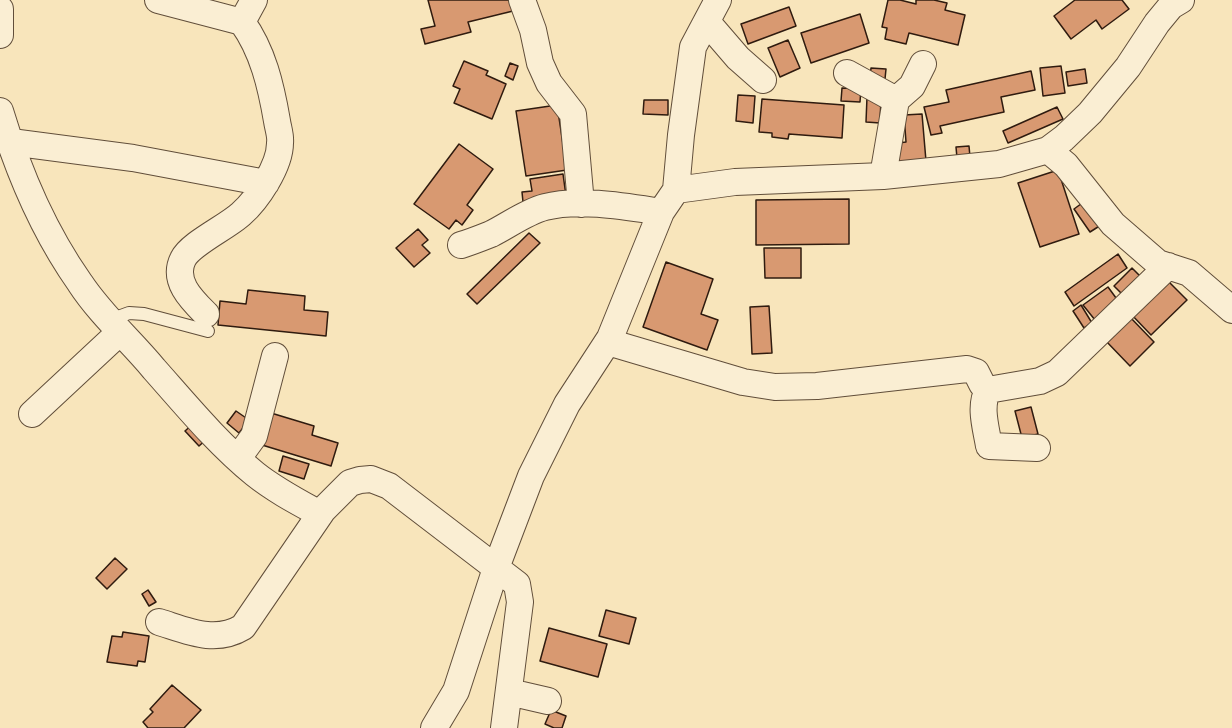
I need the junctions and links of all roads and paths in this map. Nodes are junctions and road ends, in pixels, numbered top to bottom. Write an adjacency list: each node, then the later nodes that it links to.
1 (158, 0): 5 (street)
2 (522, 0): 18 (street)
3 (1181, 0): 14 (street)
4 (0, 9): 7 (street)
5 (248, 11): 16 (street)
6 (712, 11): 10 (street); 17 (street)
7 (0, 35)
8 (923, 64): 11 (street)
9 (847, 73): 11 (street)
10 (763, 80)
11 (896, 100): 15 (street)
12 (0, 111): 13 (street)
13 (11, 142): 16 (street); 24 (street)
14 (1048, 150): 15 (street); 21 (street)
15 (883, 177): 17 (street)
16 (266, 183): 23 (street)
17 (676, 190): 19 (street)
18 (581, 204): 19 (street); 20 (street)
19 (662, 212): 25 (street)
20 (461, 246)
21 (1168, 266): 22 (street); 27 (street)
22 (1232, 310)
23 (207, 322): 24 (lane)
24 (115, 326): 28 (street); 30 (street)
25 (608, 342): 27 (street); 32 (street)
26 (275, 356): 30 (street)
27 (988, 390): 29 (street)
28 (32, 414)
29 (1037, 448)
30 (238, 458): 31 (street)
31 (320, 514): 32 (street); 33 (street)
32 (496, 568): 34 (street); 36 (street)
33 (159, 622)
34 (509, 692): 35 (street); 37 (street)
35 (548, 700)
36 (434, 728)
37 (504, 728)

